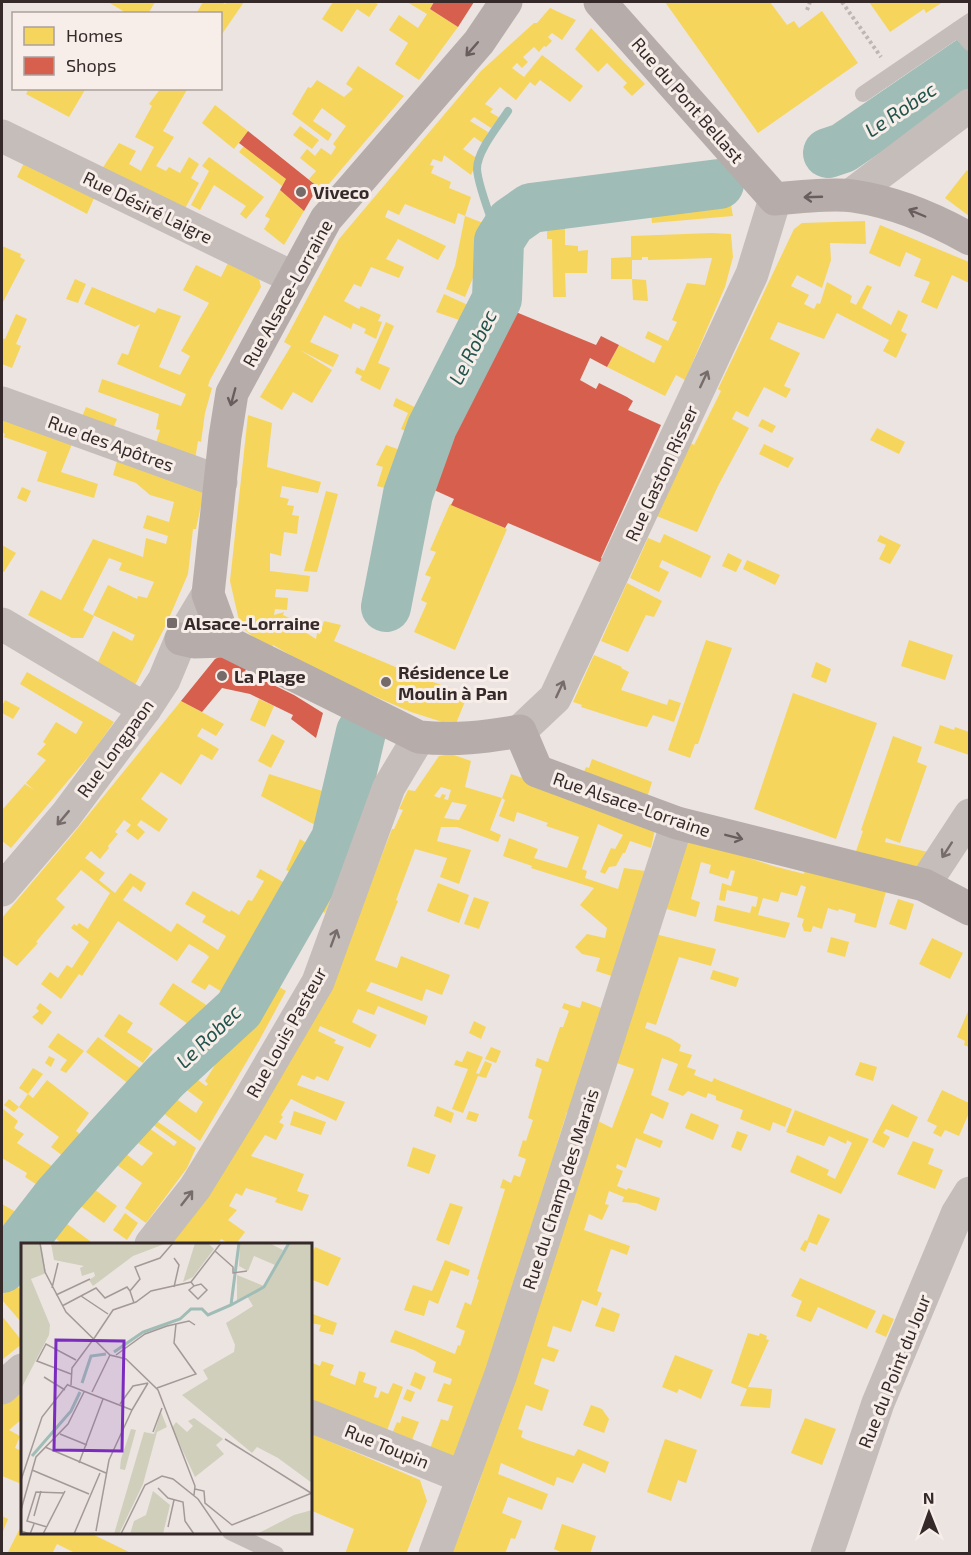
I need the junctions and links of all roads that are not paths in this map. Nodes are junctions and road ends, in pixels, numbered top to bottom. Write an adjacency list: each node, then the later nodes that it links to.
1 (506, 2): 11 (main road, Rue Alsace-Lorraine, one-way to 11)
2 (600, 2): 9 (main road, Rue du Pont Bellast)
3 (964, 25): 4 (lane); 5 (lane)
4 (969, 43)
5 (863, 94)
6 (969, 105): 8 (street)
7 (2, 136): 11 (street, Rue Désiré Laigre)
8 (851, 195): 9 (main road, one-way to 9); 10 (main road, one-way to 8)
9 (775, 199): 19 (street, Rue Gaston Risser, one-way to 9)
10 (969, 239)
11 (294, 278): 13 (main road, Rue Alsace-Lorraine, one-way to 13)
12 (2, 403): 13 (street, Rue des Apôtres)
13 (221, 482): 14 (main road, Rue Alsace-Lorraine)
14 (208, 594): 16 (street, Rue Longpaon); 17 (main road, Rue Alsace-Lorraine)
15 (2, 624): 18 (street)
16 (181, 639): 17 (main road); 18 (street, Rue Longpaon)
17 (225, 641): 20 (main road)
18 (144, 709): 24 (street, Rue Longpaon, one-way to 24)
19 (520, 731): 20 (main road); 22 (main road, Rue Alsace-Lorraine)
20 (419, 737): 27 (street, Rue Louis Pasteur, one-way to 20)
21 (969, 815): 23 (street, one-way to 23)
22 (677, 823): 23 (main road, Rue Alsace-Lorraine, one-way to 23); 31 (street, Rue du Champ des Marais)
23 (924, 885): 25 (main road, Rue Alsace-Lorraine)
24 (2, 890)
25 (969, 909)
26 (969, 1193): 35 (street, Rue du Point du Jour)
27 (153, 1243)
28 (21, 1371): 29 (street)
29 (2, 1388)
30 (312, 1417): 31 (street, Rue Toupin)
31 (463, 1477): 34 (street, Rue du Champ des Marais)
32 (232, 1534): 33 (lane)
33 (276, 1554)
34 (435, 1554)
35 (827, 1554)

